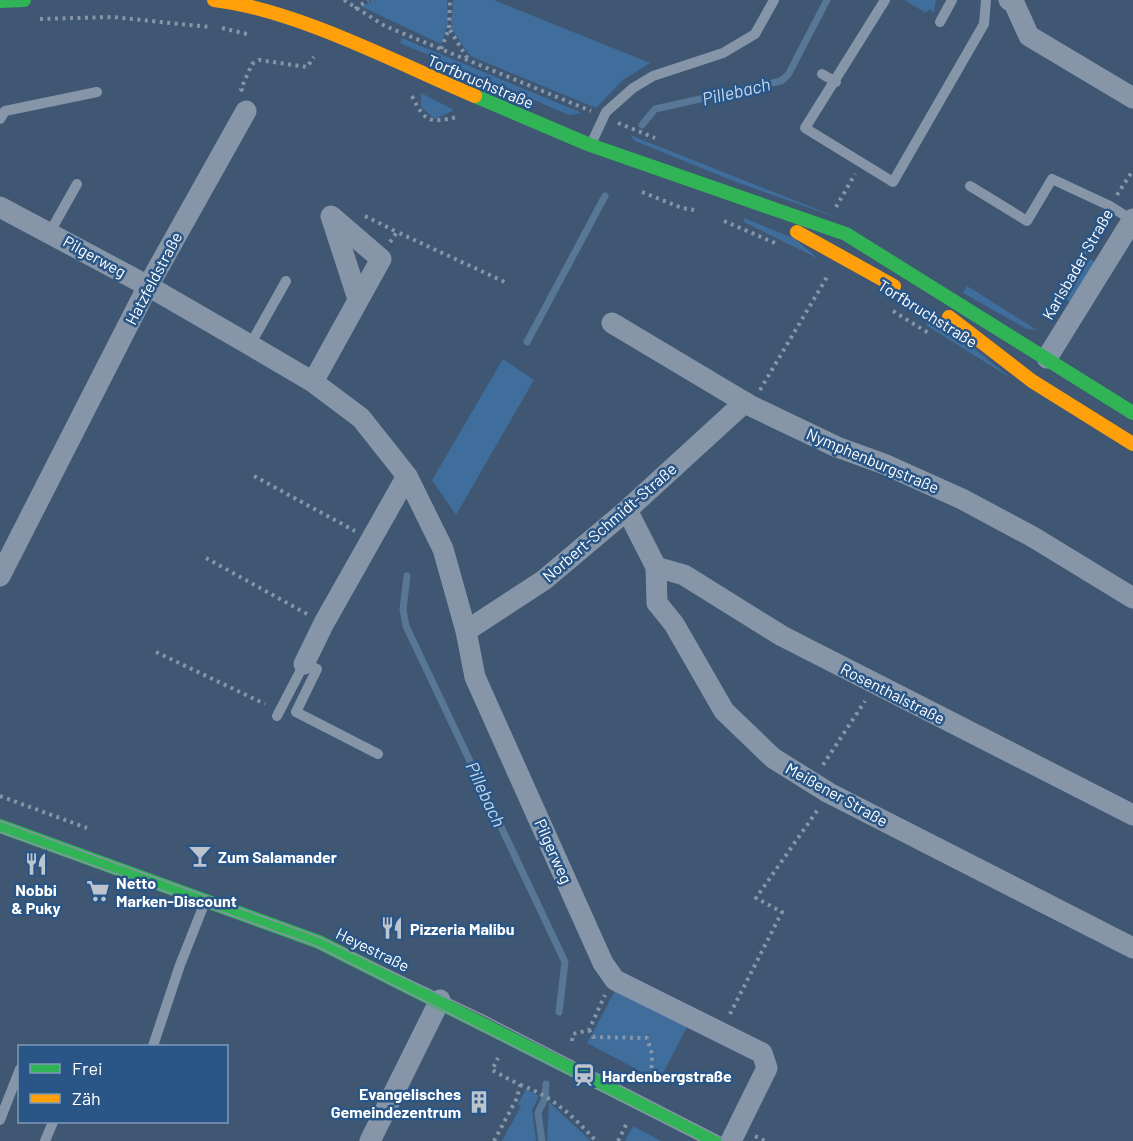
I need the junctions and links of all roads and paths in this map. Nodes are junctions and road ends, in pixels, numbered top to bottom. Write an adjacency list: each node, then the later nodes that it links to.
1 (24, 0): 11 (main road)
2 (214, 0): 13 (main road, Torfbruchstraße)
3 (294, 0): 16 (main road)
4 (368, 0): 15 (path)
5 (450, 0): 19 (path)
6 (774, 0): 30 (lane)
7 (885, 0): 25 (lane)
8 (952, 0): 18 (lane)
9 (986, 0): 25 (lane)
10 (1009, 0): 27 (street)
11 (0, 1)
12 (344, 1): 14 (path)
13 (255, 4): 16 (main road, Torfbruchstraße)
14 (342, 8)
15 (355, 9)
16 (287, 18): 30 (main road, Torfbruchstraße)
17 (29, 20): 20 (path)
18 (940, 22)
19 (449, 29): 21 (path); 23 (path)
20 (250, 35)
21 (441, 49)
22 (320, 57): 28 (path)
23 (469, 61)
24 (822, 74): 25 (lane)
25 (836, 82)
26 (97, 92): 29 (lane)
27 (1133, 98)
28 (247, 104): 47 (street, Hatzfeldstraße)
29 (0, 119)
30 (590, 146): 35 (main road, Torfbruchstraße)
31 (1133, 170): 37 (path, Karlsbader Straße)
32 (77, 184): 41 (lane)
33 (848, 185): 36 (path)
34 (970, 186): 37 (lane)
35 (734, 197): 49 (main road, Torfbruchstraße); 55 (main road, Torfbruchstraße)
36 (837, 205)
37 (1110, 206): 40 (lane); 48 (path, Karlsbader Straße)
38 (0, 207): 41 (street, Pilgerweg)
39 (717, 218): 42 (path)
40 (1133, 220): 55 (street, Karlsbader Straße)
41 (50, 232): 47 (street, Pilgerweg)
42 (778, 244)
43 (381, 259): 46 (path); 50 (street); 50 (street)
44 (829, 272): 57 (path)
45 (286, 281): 54 (lane)
46 (507, 283)
47 (148, 286): 54 (street, Pilgerweg); 65 (street, Hatzfeldstraße)
48 (1064, 286)
49 (902, 291)
50 (358, 298): 56 (street)
51 (892, 310): 53 (path, Torfbruchstraße)
52 (612, 323): 57 (street, Nymphenburgstraße)
53 (938, 339)
54 (250, 345): 56 (street, Pilgerweg)
55 (1047, 358): 58 (main road, Torfbruchstraße); 59 (main road); 60 (main road, Torfbruchstraße)
56 (313, 382): 62 (street, Pilgerweg)
57 (750, 401): 63 (street, Norbert-Schmidt-Straße); 69 (street, Nymphenburgstraße)
58 (1133, 413)
59 (1133, 426)
60 (1133, 444)
61 (254, 476): 64 (path)
62 (407, 476): 64 (street); 71 (street, Pilgerweg)
63 (627, 510): 67 (street, Meißener Straße); 71 (street, Norbert-Schmidt-Straße)
64 (371, 540): 70 (street)
65 (8, 542): 68 (street, Hatzfeldstraße)
66 (206, 558): 70 (path)
67 (656, 567): 74 (street, Rosenthalstraße); 78 (street, Meißener Straße)
68 (0, 576)
69 (1133, 598)
70 (324, 622): 73 (street)
71 (466, 631): 100 (street, Pilgerweg)
72 (156, 652): 75 (path)
73 (304, 664): 76 (lane); 77 (lane)
74 (876, 685): 78 (path); 79 (street, Rosenthalstraße)
75 (270, 696)
76 (277, 716)
77 (378, 754)
78 (820, 788): 82 (street, Meißener Straße); 85 (path)
79 (1133, 815)
80 (0, 826): 81 (main road, Heyestraße)
81 (206, 899): 84 (main road, Heyestraße); 87 (lane)
82 (1133, 948)
83 (607, 992): 86 (path)
84 (440, 1000): 89 (main road, Heyestraße); 96 (street)
85 (730, 1013)
86 (589, 1030): 89 (path); 91 (path)
87 (154, 1045)
88 (497, 1060): 92 (path)
89 (565, 1065): 99 (main road, Heyestraße)
90 (18, 1074): 93 (lane)
91 (651, 1082)
92 (520, 1085): 97 (path); 98 (path)
93 (0, 1120)
94 (53, 1123): 95 (lane)
95 (45, 1141)
96 (370, 1141)
97 (494, 1141)
98 (596, 1141)
99 (714, 1141)
100 (731, 1141)

